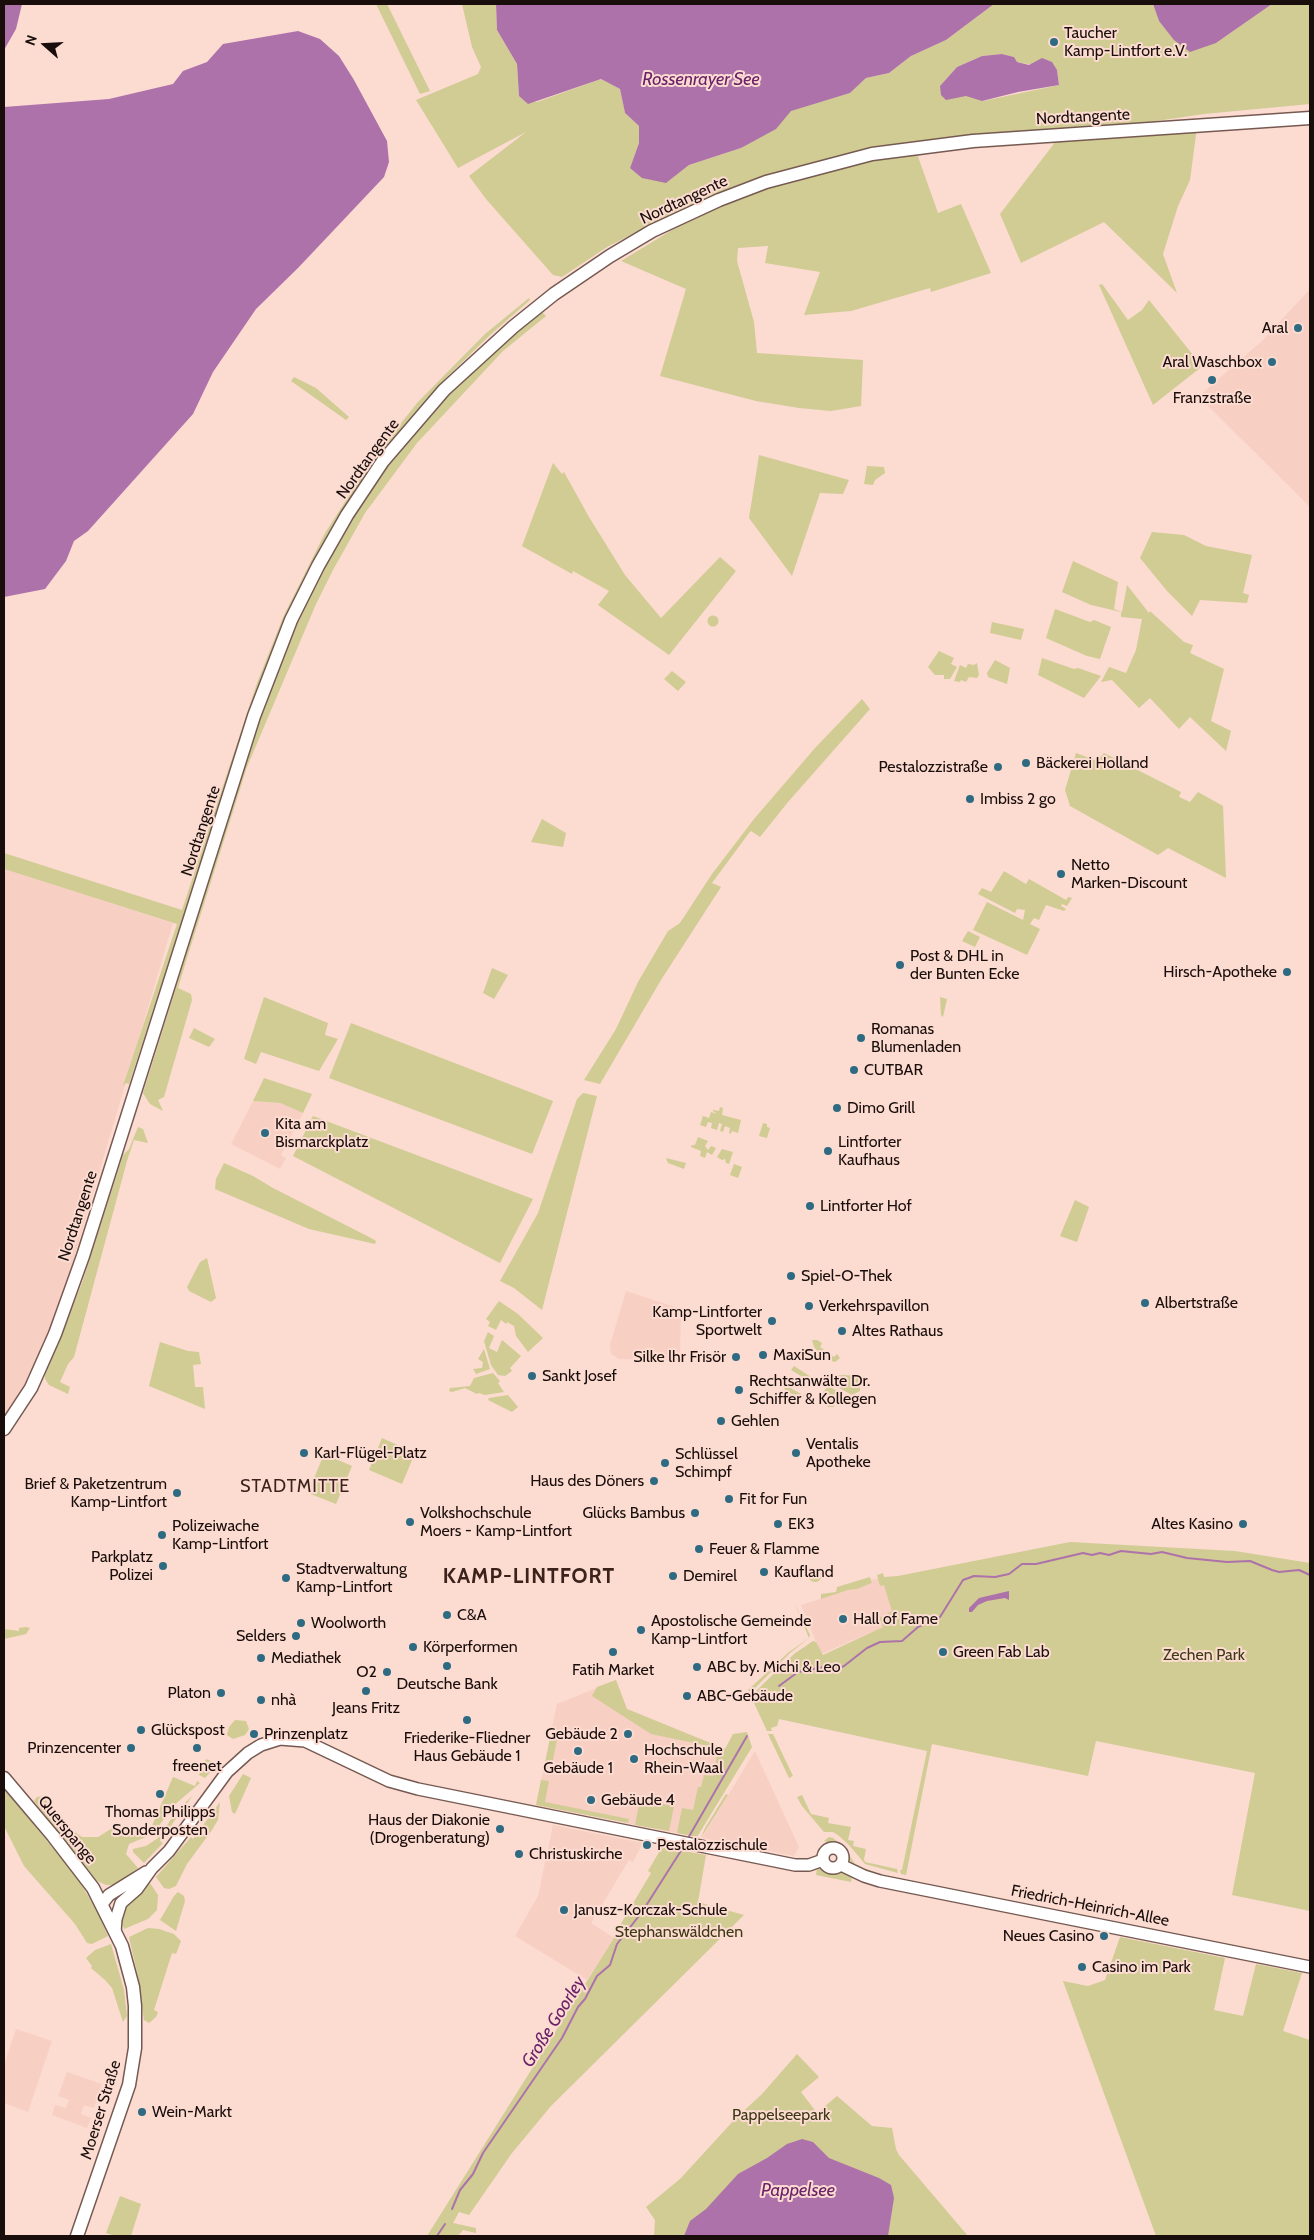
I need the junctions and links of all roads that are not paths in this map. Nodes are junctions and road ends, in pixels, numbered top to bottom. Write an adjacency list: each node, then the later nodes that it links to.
1 (1310, 118): 2 (main road, Nordtangente)
2 (4, 1429)
3 (4, 1778): 6 (main road, Querspange)
4 (823, 1860): 5 (main road); 5 (main road); 7 (main road)
5 (842, 1862): 10 (main road, Friedrich-Heinrich-Allee)
6 (88, 1880): 7 (main road); 8 (main road, Querspange)
7 (123, 1892): 8 (main road); 9 (main road)
8 (102, 1904): 9 (main road, Moerser Straße)
9 (115, 1932): 11 (main road, Moerser Straße)
10 (1310, 1967)
11 (77, 2236)

